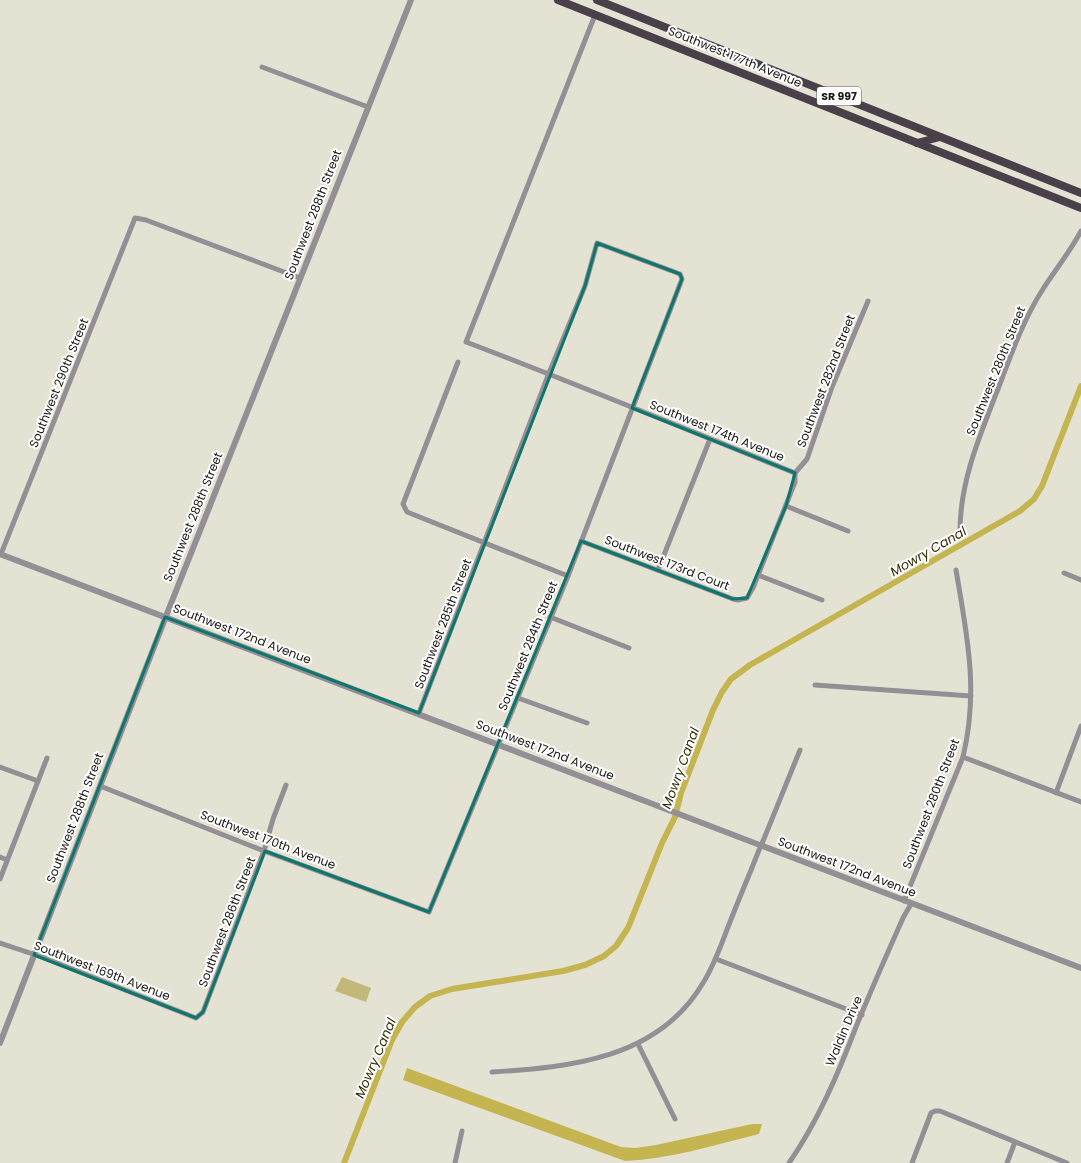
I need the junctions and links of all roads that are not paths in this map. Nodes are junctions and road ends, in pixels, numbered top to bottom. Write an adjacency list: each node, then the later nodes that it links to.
1 (411, 0): 6 (street, Southwest 288th Street)
2 (558, 0): 4 (highway, Southwest 177th Avenue / SR 997)
3 (597, 0): 7 (highway, Southwest 177th Avenue / SR 997)
4 (596, 15): 8 (highway, Southwest 177th Avenue / SR 997); 15 (street, Southwest 174th Avenue)
5 (262, 67): 6 (street)
6 (368, 106): 12 (street, Southwest 288th Street)
7 (940, 137): 8 (highway); 9 (highway, Southwest 177th Avenue / SR 997)
8 (917, 143): 10 (highway, Southwest 177th Avenue / SR 997)
9 (1081, 193)
10 (1081, 208)
11 (1081, 231): 21 (street, Southwest 280th Street)
12 (300, 278): 24 (street, Southwest 290th Street); 33 (street, Southwest 288th Street)
13 (868, 301): 18 (street, Southwest 282nd Street)
14 (458, 362): 23 (street)
15 (549, 373): 16 (street, Southwest 174th Avenue); 16 (street, Southwest 284th Street); 23 (street, Southwest 285th Street)
16 (632, 408): 17 (street, Southwest 174th Avenue); 22 (street, Southwest 284th Street)
17 (710, 439): 18 (street, Southwest 174th Avenue); 25 (street)
18 (795, 473): 19 (street, Southwest 282nd Street)
19 (786, 506): 20 (street); 28 (street, Southwest 282nd Street)
20 (848, 531)
21 (960, 531)
22 (581, 541): 25 (street, Southwest 173rd Court); 29 (street, Southwest 284th Street)
23 (485, 543): 29 (street); 39 (street, Southwest 285th Street)
24 (0, 554): 33 (street, Southwest 172nd Avenue)
25 (658, 570): 31 (street, Southwest 173rd Court)
26 (956, 570): 37 (street, Southwest 280th Street)
27 (1064, 573): 30 (street)
28 (758, 575): 31 (street, Southwest 282nd Street); 32 (street)
29 (568, 576): 34 (street, Southwest 284th Street)
30 (1081, 580)
31 (747, 598)
32 (822, 600)
33 (165, 617): 39 (street, Southwest 172nd Avenue); 49 (street, Southwest 288th Street)
34 (550, 617): 35 (street); 38 (street, Southwest 284th Street)
35 (629, 648)
36 (815, 685): 37 (street)
37 (971, 696): 44 (street, Southwest 280th Street)
38 (518, 698): 40 (street); 42 (street, Southwest 284th Street)
39 (419, 714): 42 (street, Southwest 172nd Avenue)
40 (587, 723)
41 (1081, 726): 50 (street)
42 (499, 745): 52 (street, Southwest 172nd Avenue); 59 (street, Southwest 284th Street)
43 (800, 750): 52 (street)
44 (963, 756): 50 (street); 57 (street, Southwest 280th Street)
45 (47, 758): 47 (street)
46 (0, 767): 47 (street)
47 (38, 781): 55 (street)
48 (286, 785): 53 (street, Southwest 286th Street)
49 (100, 786): 53 (street, Southwest 170th Avenue); 61 (street, Southwest 288th Street)
50 (1056, 793): 51 (street)
51 (1081, 802)
52 (761, 846): 57 (street, Southwest 172nd Avenue); 62 (street)
53 (264, 851): 59 (street, Southwest 170th Avenue); 65 (street, Southwest 286th Street)
54 (0, 857): 55 (street)
55 (7, 860): 56 (street)
56 (0, 879)
57 (904, 901): 58 (street, Southwest 172nd Avenue)
58 (911, 904): 63 (street, Southwest 172nd Avenue); 64 (street, Waldin Drive)
59 (429, 912)
60 (0, 943): 61 (street, Southwest 169th Avenue)
61 (34, 955): 65 (street, Southwest 169th Avenue); 66 (street, Southwest 288th Street)
62 (716, 959): 64 (street); 67 (street)
63 (1081, 968)
64 (862, 1015): 73 (street, Waldin Drive)
65 (196, 1018)
66 (0, 1043)
67 (638, 1044): 68 (street); 69 (street)
68 (492, 1072)
69 (675, 1119)
70 (462, 1131): 72 (street)
71 (1015, 1142): 74 (street); 75 (street); 76 (street)
72 (455, 1163)
73 (789, 1163)
74 (912, 1163)
75 (1007, 1163)
76 (1067, 1163)

